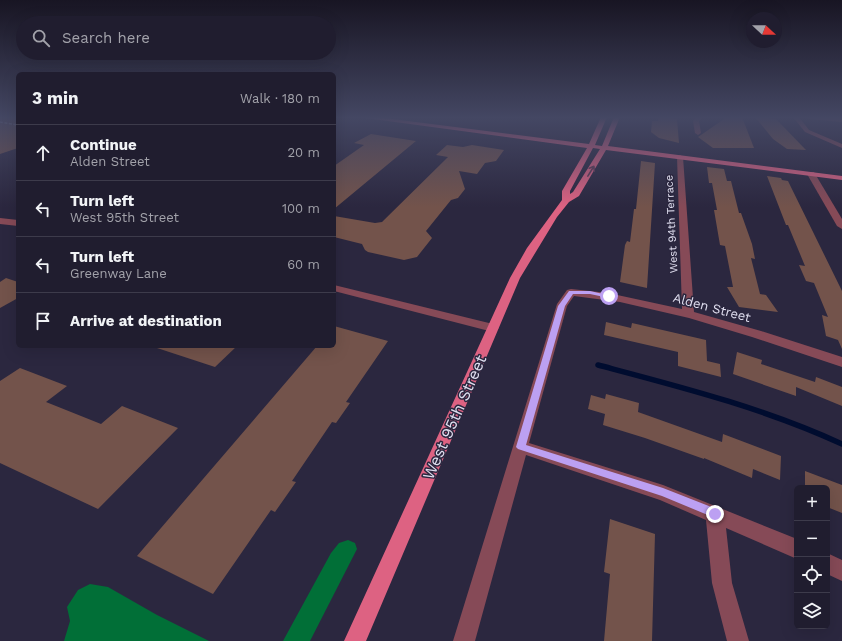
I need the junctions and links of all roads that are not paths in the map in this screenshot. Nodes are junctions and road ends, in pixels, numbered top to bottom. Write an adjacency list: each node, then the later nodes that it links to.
1 (590, 147): 9 (main road, West 95th Street)
2 (597, 147): 4 (main road)
3 (837, 147): 5 (street)
4 (605, 148): 6 (main road); 9 (main road, West 95th Street, one-way to 4)
5 (831, 148)
6 (680, 157): 7 (main road); 14 (street, West 94th Terrace)
7 (811, 174): 8 (main road); 12 (street)
8 (842, 178)
9 (566, 200): 15 (main road, West 95th Street)
10 (0, 221): 11 (street)
11 (16, 223)
12 (842, 226)
13 (336, 289): 15 (street)
14 (688, 315): 16 (street, Alden Street); 17 (street, Alden Street)
15 (493, 328): 22 (main road, West 95th Street)
16 (842, 362)
17 (521, 447): 18 (street); 23 (street)
18 (715, 514): 19 (street); 24 (street)
19 (794, 548)
20 (830, 565): 21 (street)
21 (842, 571)
22 (355, 641)
23 (464, 641)
24 (738, 641)

